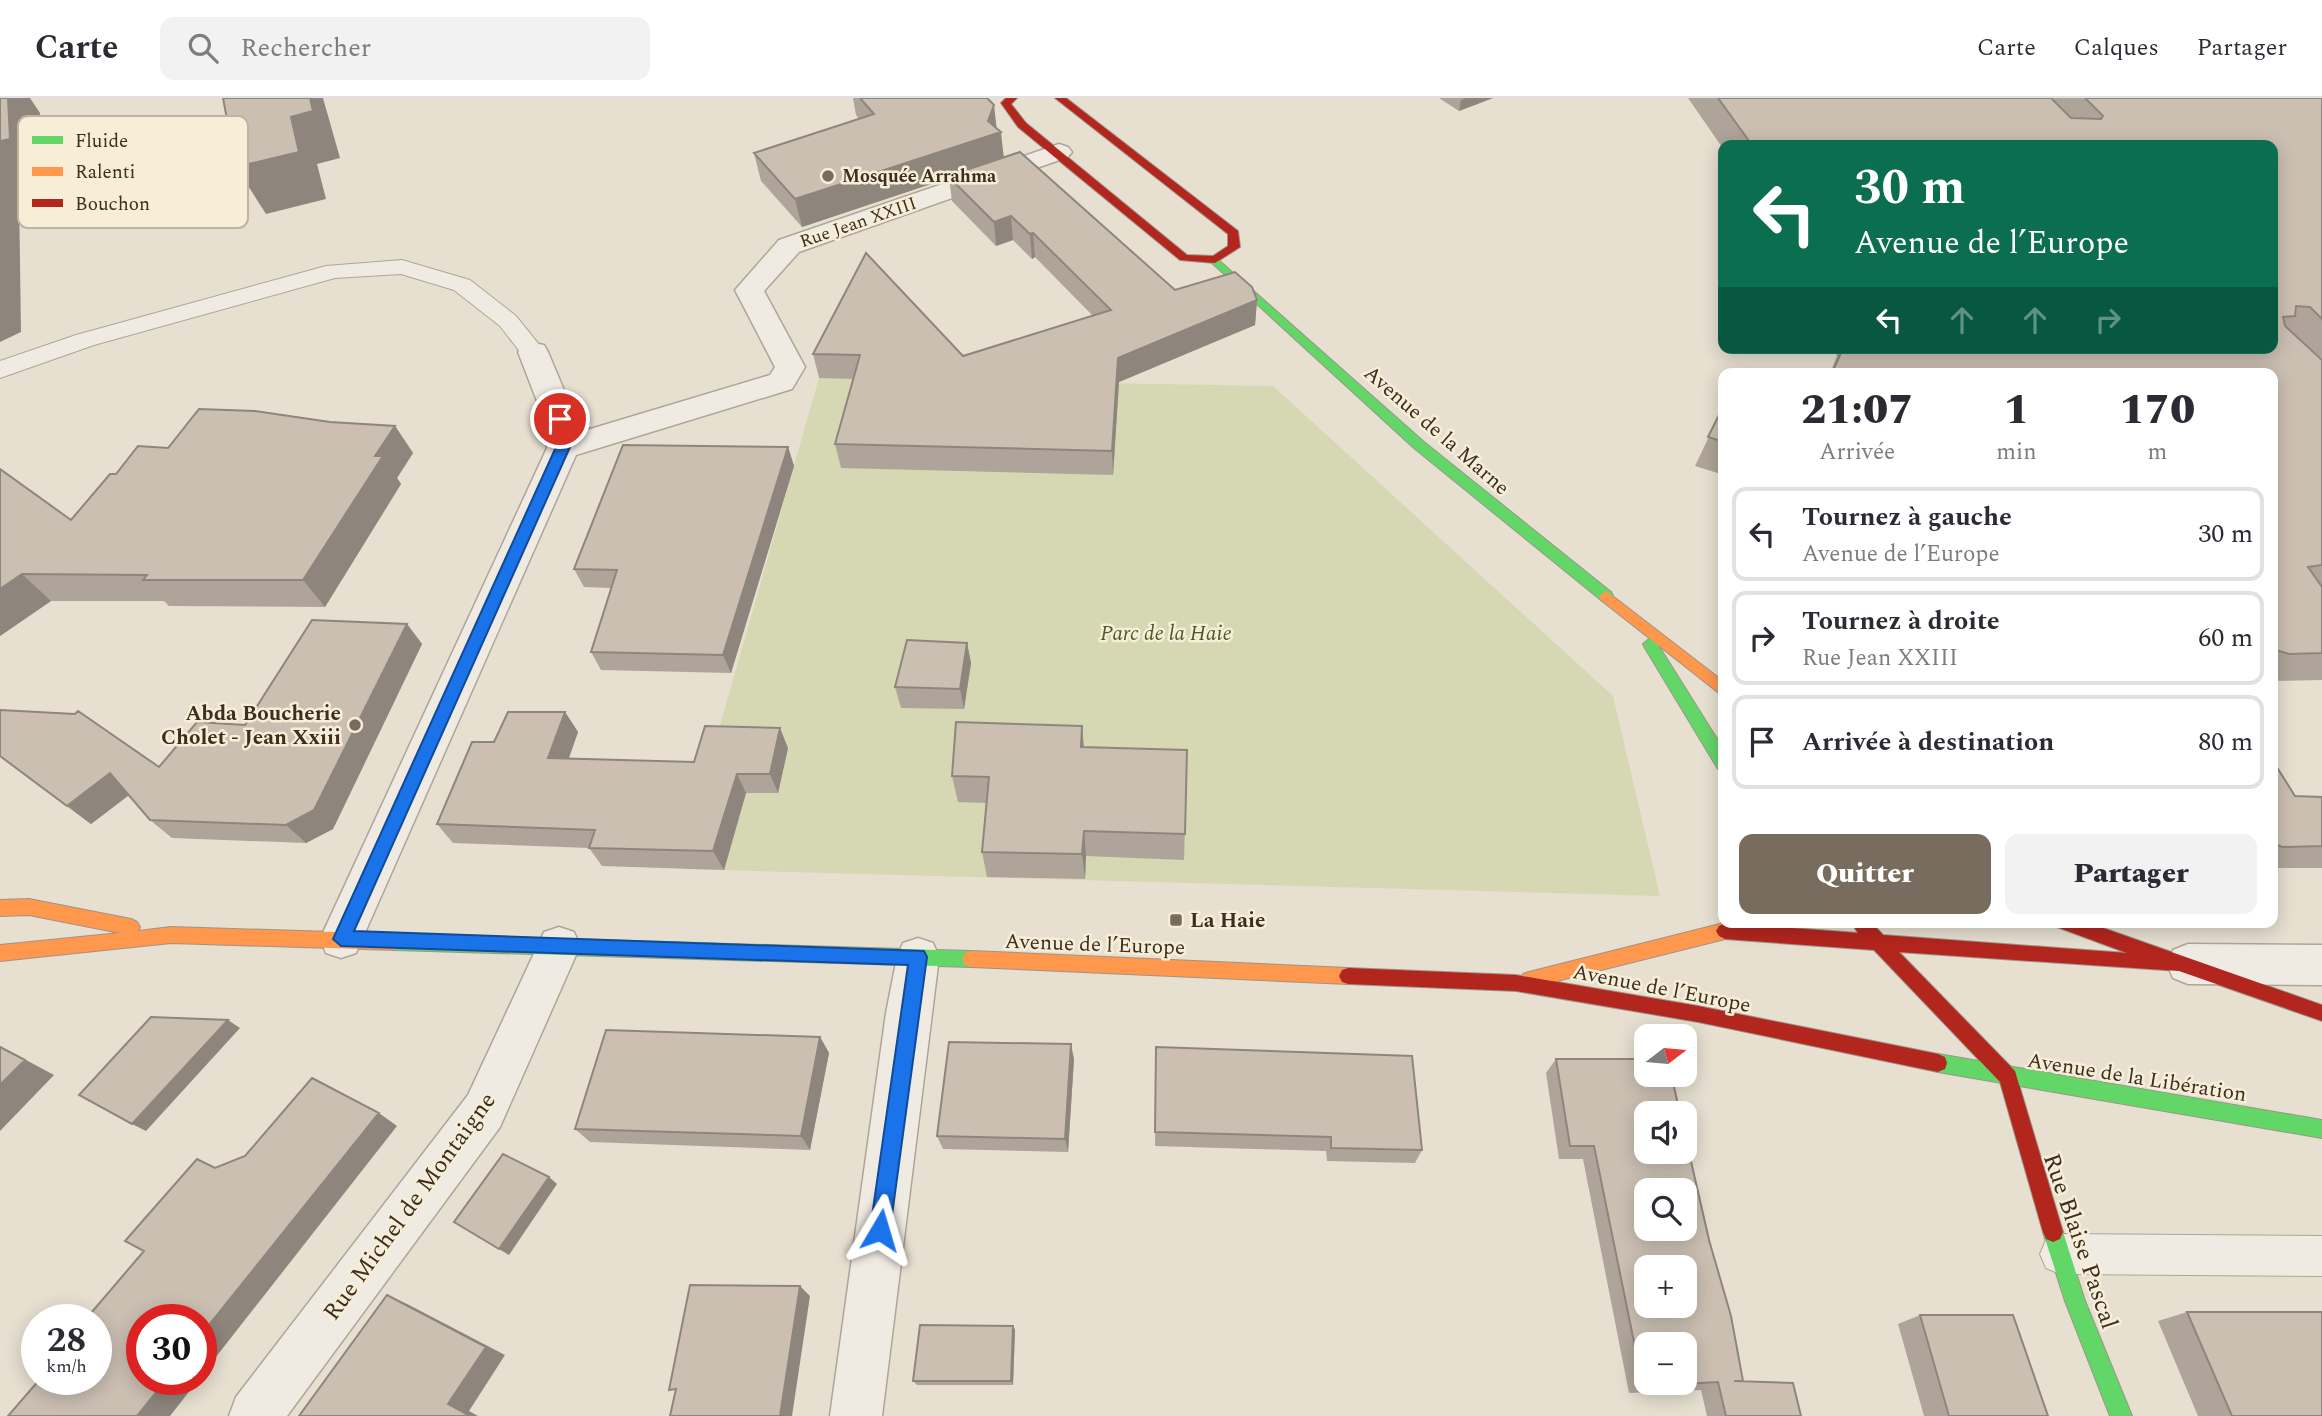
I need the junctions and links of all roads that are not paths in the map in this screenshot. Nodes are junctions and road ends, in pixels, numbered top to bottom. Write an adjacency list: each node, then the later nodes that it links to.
1 (1012, 98): 3 (main road)
2 (1060, 98): 4 (main road)
3 (1059, 152): 4 (main road); 7 (street, Rue Jean XXIII)
4 (1215, 260): 8 (main road, Avenue de la Marne)
5 (533, 352): 6 (lane); 7 (street)
6 (0, 370)
7 (563, 447): 17 (street)
8 (1638, 624): 9 (main road); 10 (main road)
9 (1718, 686)
10 (1718, 754)
11 (0, 908): 16 (main road, Avenue de l’Europe)
12 (1722, 928): 24 (main road)
13 (1751, 928): 18 (main road)
14 (1865, 928): 18 (main road, Avenue de la Libération)
15 (2079, 928): 22 (main road)
16 (171, 935): 17 (main road, Avenue de l’Europe); 20 (main road, Avenue de l’Europe)
17 (341, 939): 19 (main road, Avenue de l’Europe)
18 (1876, 940): 22 (main road); 26 (main road, Avenue de la Libération)
19 (559, 946): 21 (main road, Avenue de l’Europe); 30 (street, Rue Michel de Montaigne)
20 (0, 953)
21 (918, 957): 24 (main road, Avenue de l’Europe); 31 (street)
22 (2175, 964): 23 (street); 25 (main road)
23 (2322, 965)
24 (1516, 983): 26 (main road, Avenue de l’Europe)
25 (2322, 1013)
26 (2008, 1077): 27 (main road, Avenue de la Libération); 28 (main road, Rue Blaise Pascal)
27 (2322, 1129)
28 (2060, 1254): 29 (lane); 32 (main road, Rue Blaise Pascal)
29 (2322, 1256)
30 (254, 1416)
31 (856, 1416)
32 (2121, 1416)

